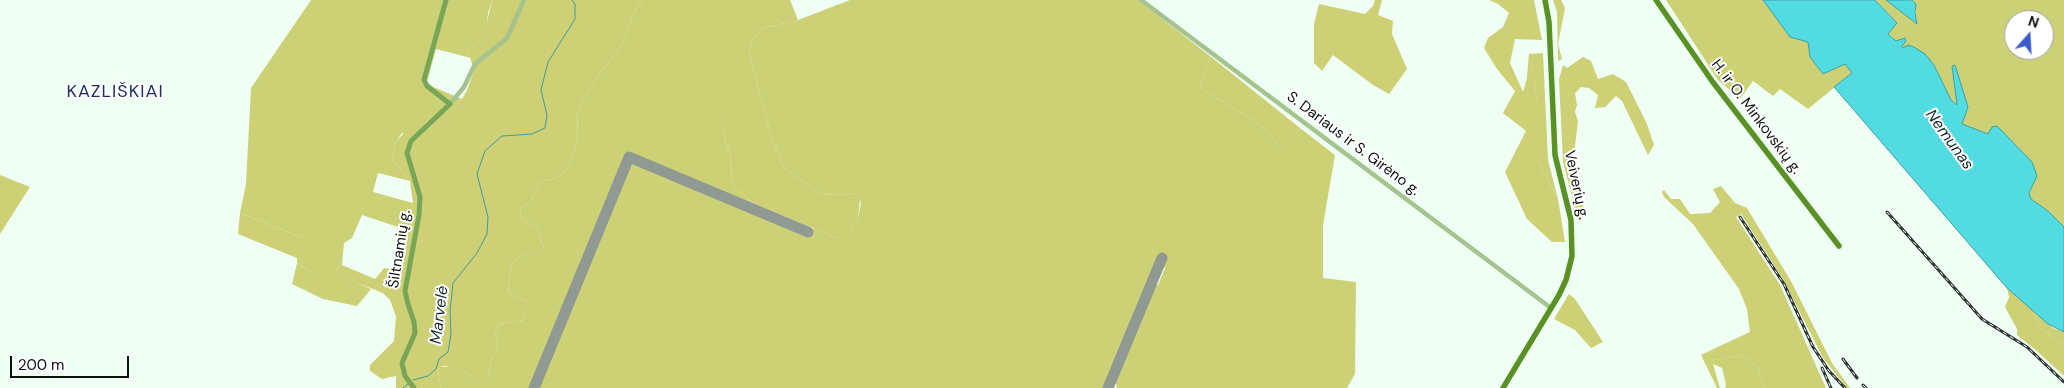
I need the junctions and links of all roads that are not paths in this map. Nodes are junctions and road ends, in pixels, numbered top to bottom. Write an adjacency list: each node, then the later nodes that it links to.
1 (446, 0): 6 (main road)
2 (524, 0): 6 (street)
3 (1141, 0): 8 (street, S. Dariaus ir S. Girėno g.)
4 (1544, 0): 8 (main road, Veiverių g.)
5 (1656, 0): 7 (main road, H. ir O. Minkovskių g.)
6 (450, 104): 9 (main road, Šiltnamių g.)
7 (1839, 246)
8 (1551, 308): 10 (main road, Veiverių g.)
9 (414, 388)
10 (1502, 388)

